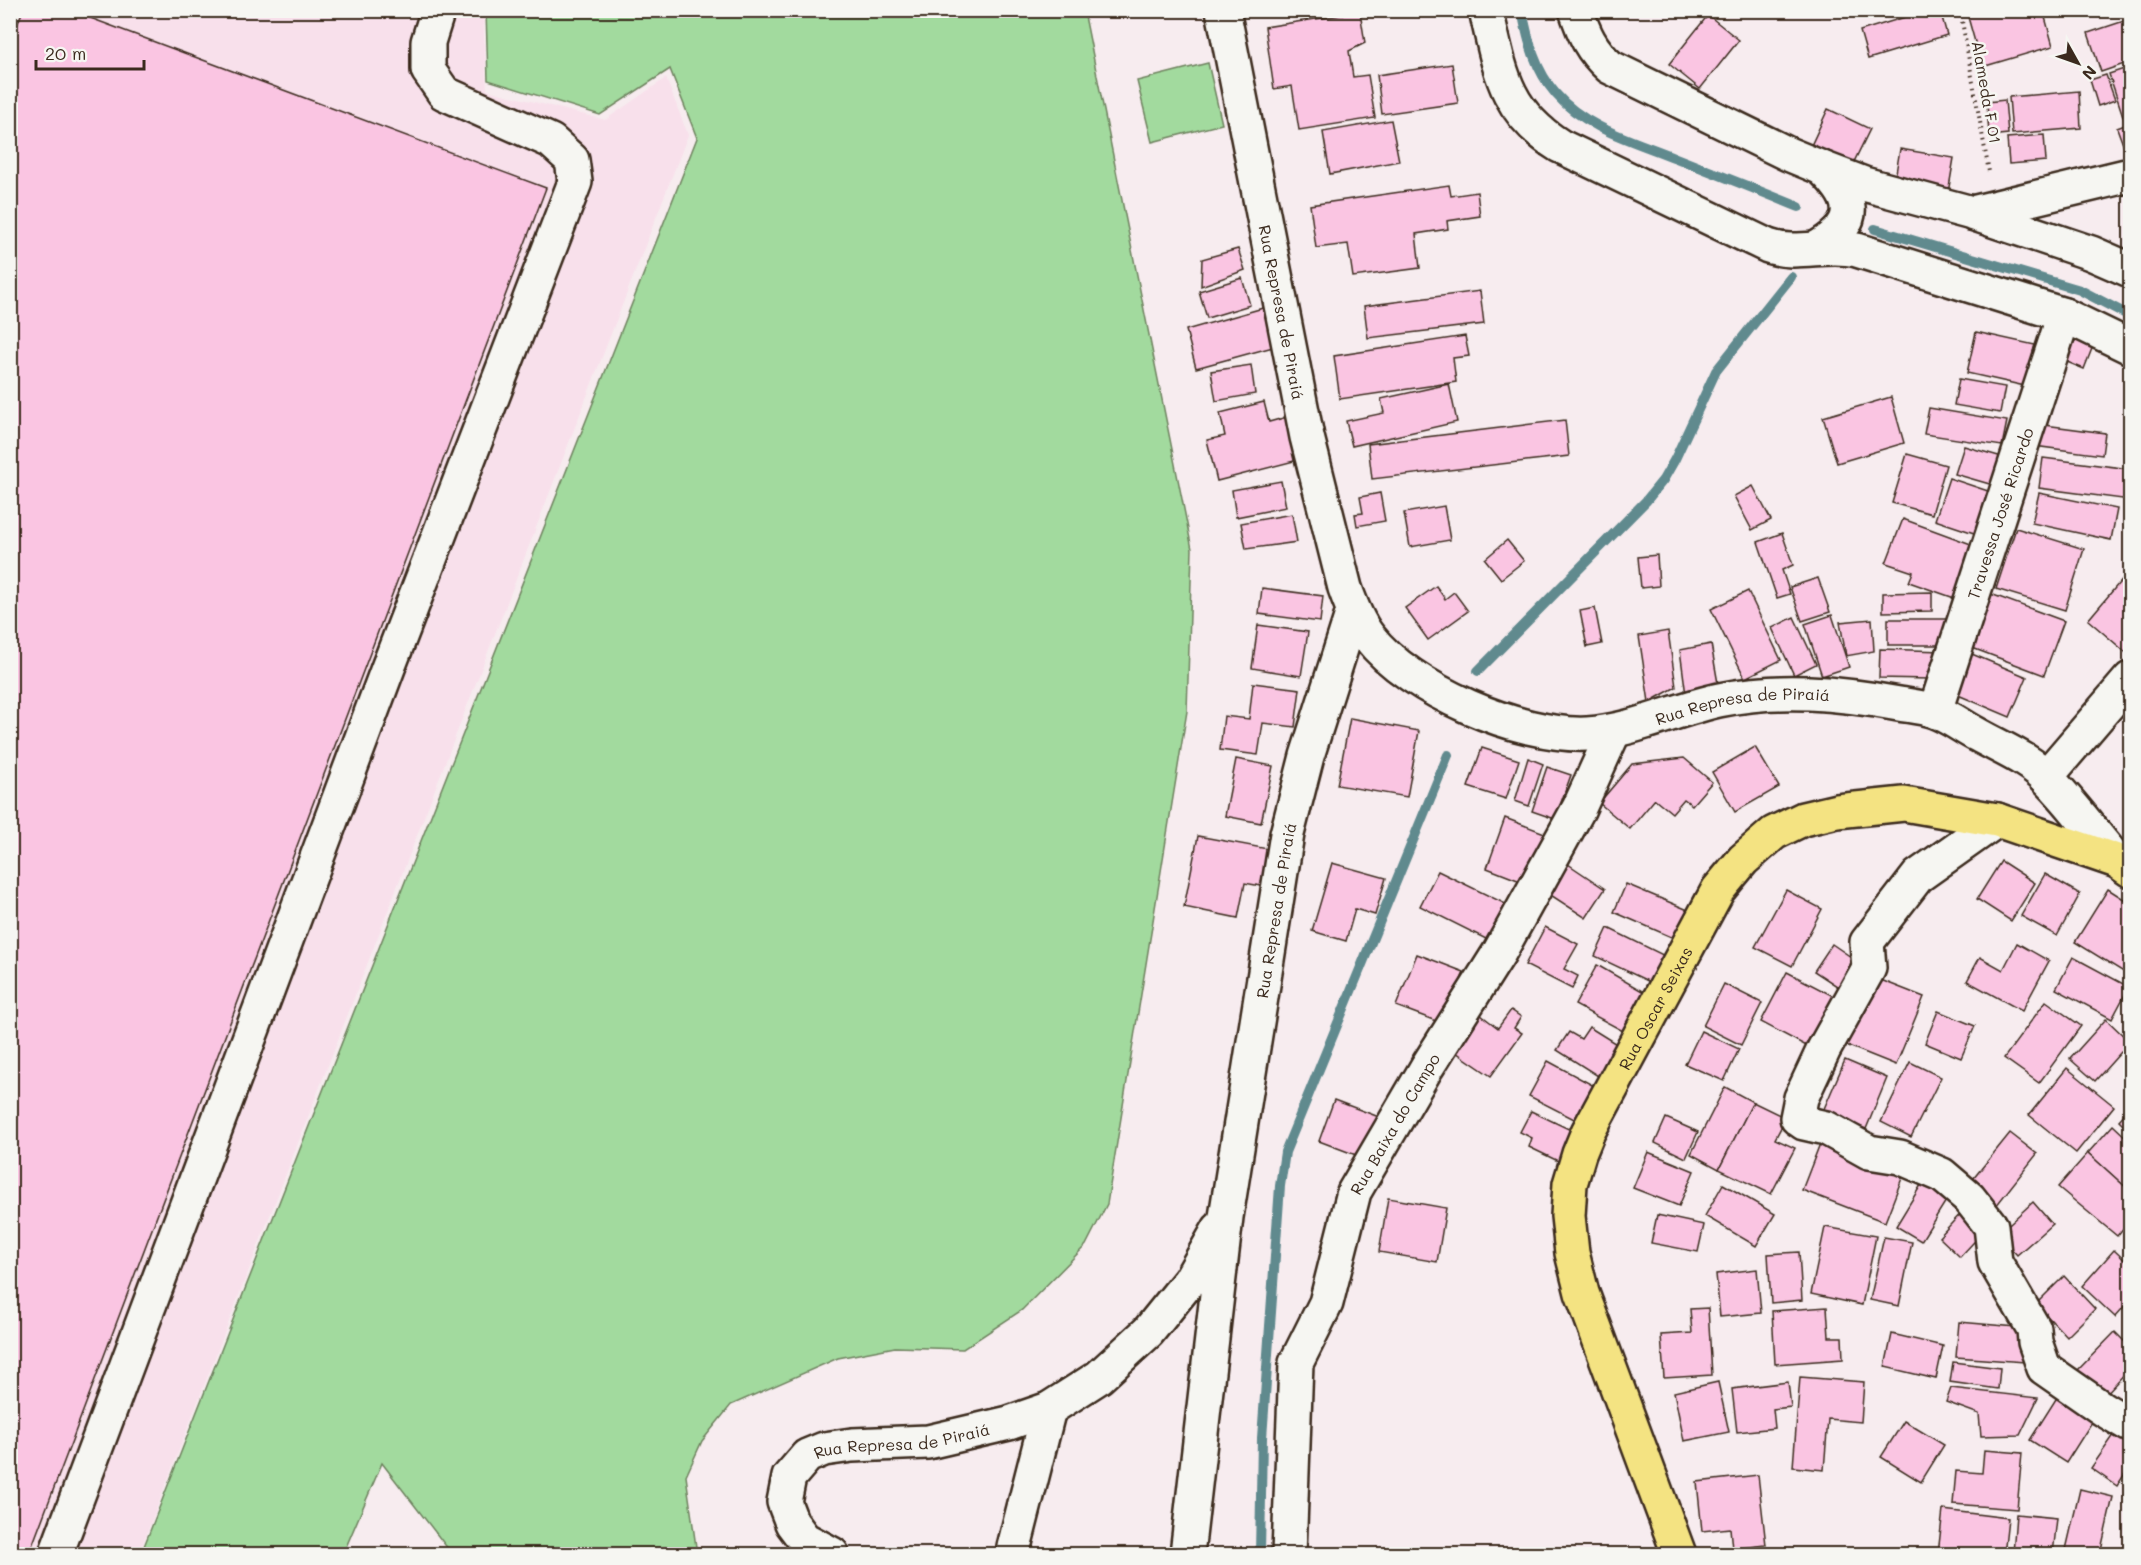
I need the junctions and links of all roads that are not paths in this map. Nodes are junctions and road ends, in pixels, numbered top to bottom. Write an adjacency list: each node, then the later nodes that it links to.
1 (438, 10): 23 (street)
2 (1224, 10): 12 (street, Rua Represa de Piraiá)
3 (1486, 10): 8 (street)
4 (1576, 10): 5 (street)
5 (1822, 168): 7 (street); 8 (street)
6 (2130, 175): 7 (street)
7 (1972, 213): 9 (street)
8 (1819, 248): 10 (street)
9 (2130, 270)
10 (2064, 315): 11 (street); 14 (street, Travessa José Ricardo)
11 (2130, 347)
12 (1353, 611): 15 (street, Rua Represa de Piraiá); 19 (street, Rua Represa de Piraiá)
13 (2130, 679): 16 (street)
14 (1935, 711): 15 (street, Rua Represa de Piraiá); 16 (street, Rua Represa de Piraiá)
15 (1614, 732): 26 (street, Rua Baixa do Campo)
16 (2046, 777): 18 (street, Rua Represa de Piraiá)
17 (1997, 820): 18 (main road, Rua Oscar Seixas); 21 (street); 27 (main road, Rua Oscar Seixas)
18 (2124, 866)
19 (1226, 1217): 20 (street, Rua Represa de Piraiá); 25 (street, Rua Represa de Piraiá)
20 (1048, 1409): 22 (street); 24 (street, Rua Represa de Piraiá)
21 (2130, 1425)
22 (1014, 1547)
23 (56, 1554)
24 (832, 1554)
25 (1187, 1554)
26 (1289, 1554)
27 (1679, 1554)

